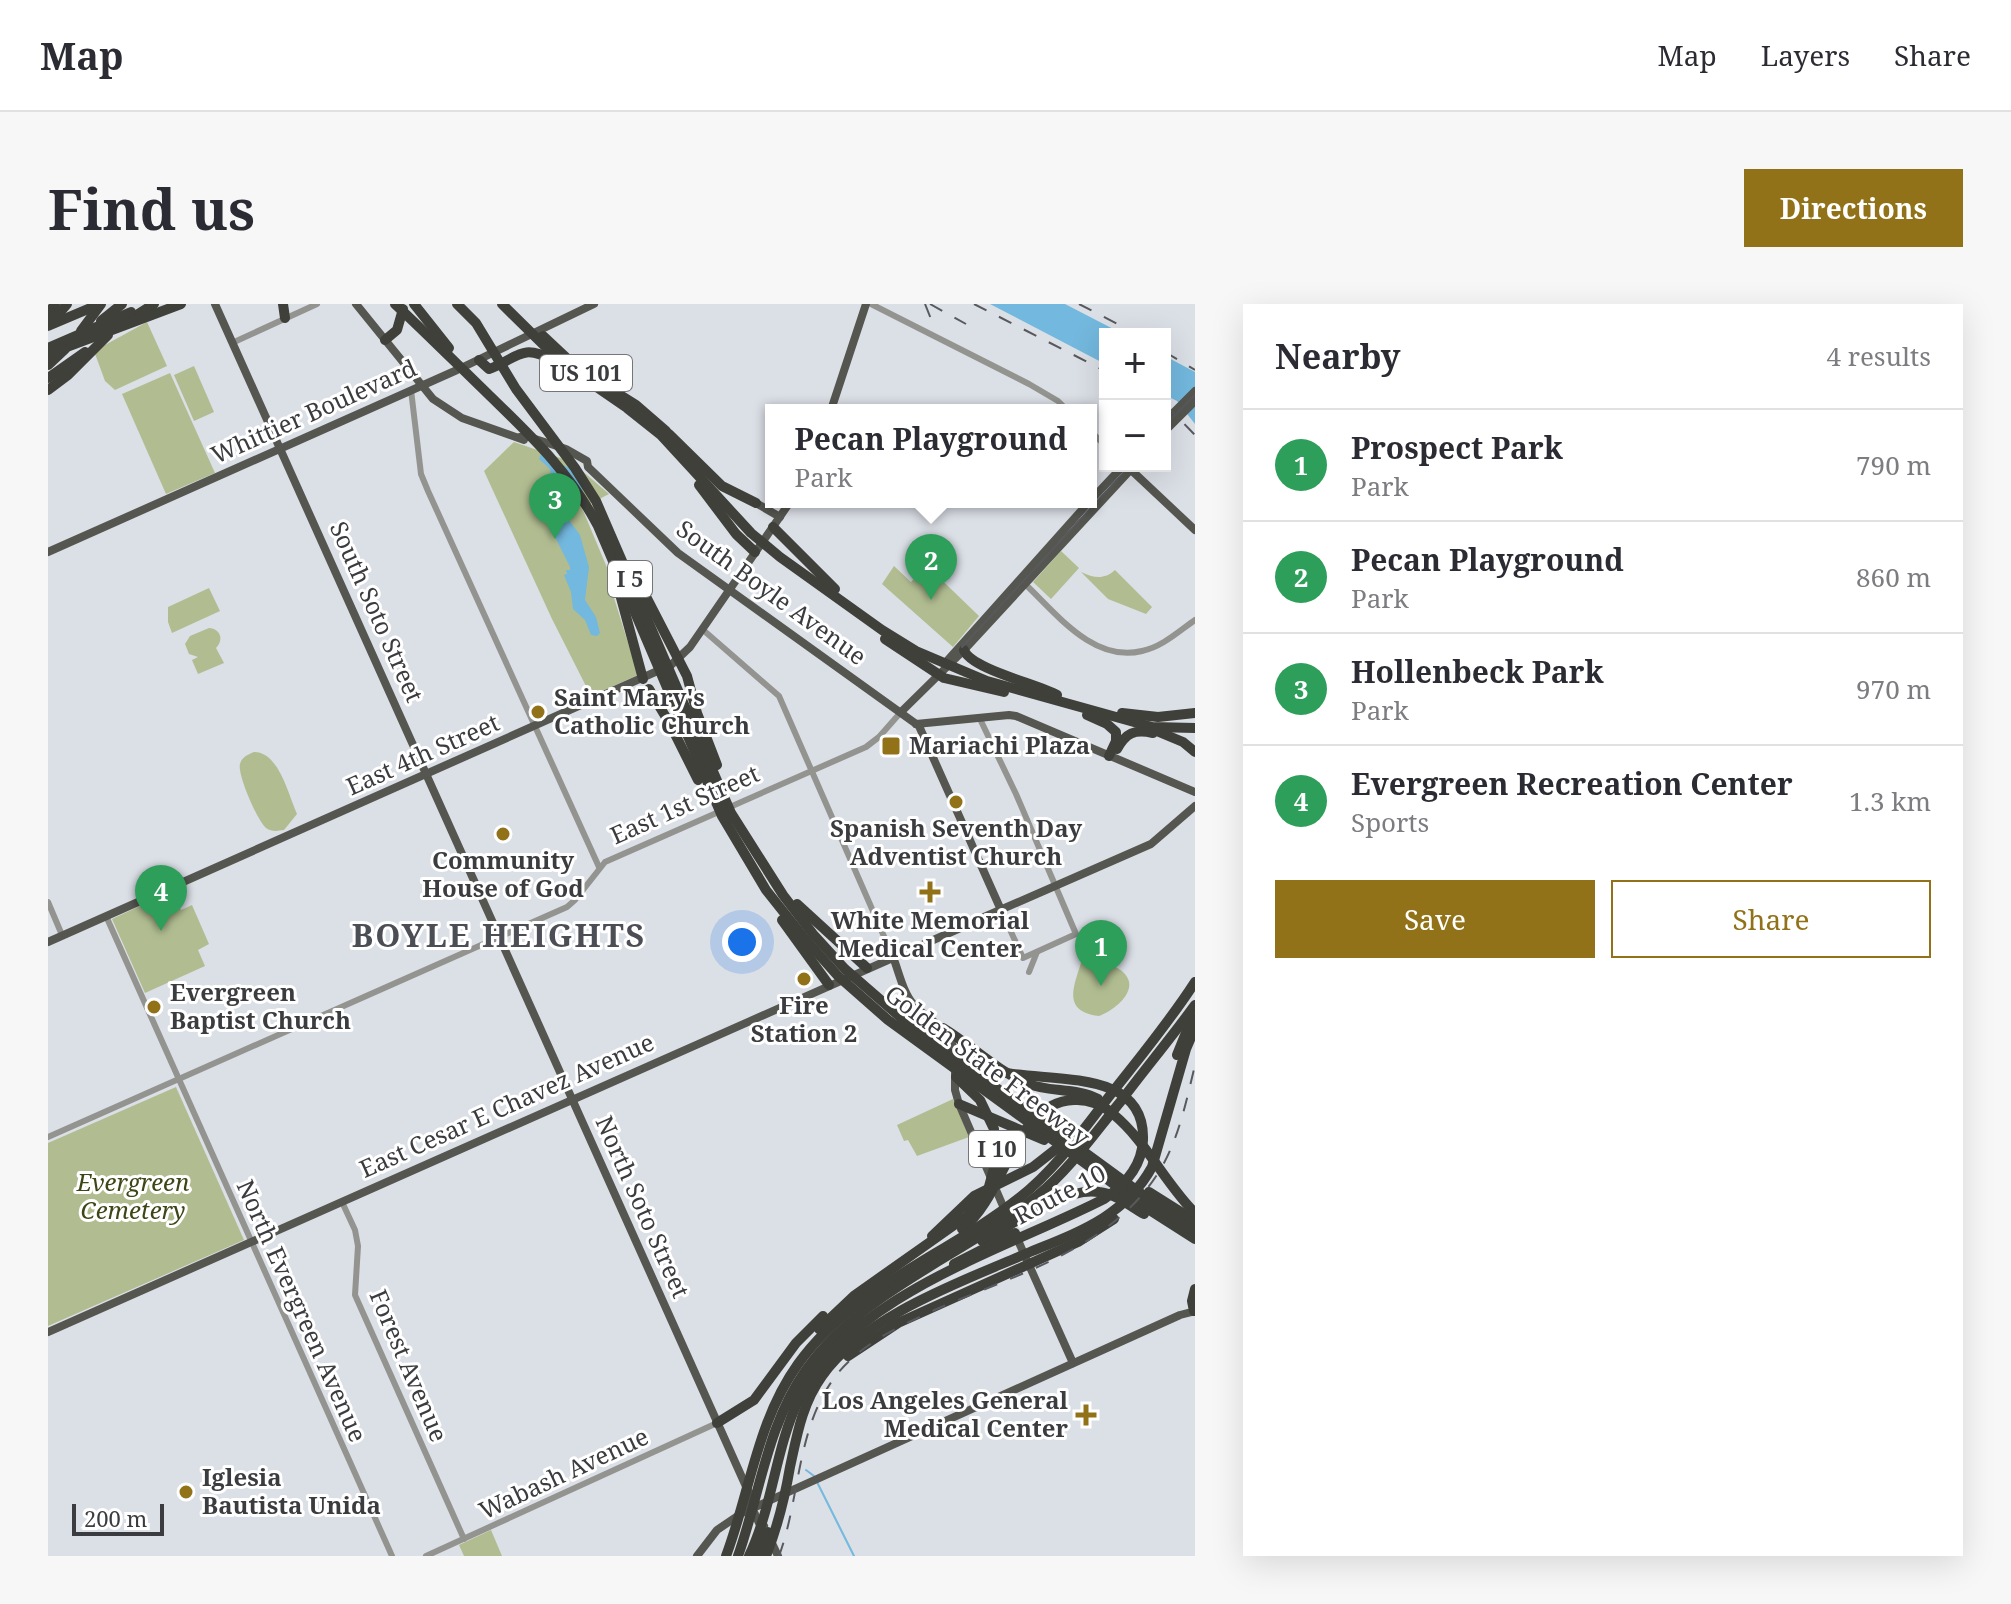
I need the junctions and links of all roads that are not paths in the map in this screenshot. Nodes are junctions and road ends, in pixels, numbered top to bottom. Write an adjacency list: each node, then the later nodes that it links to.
1 (55, 304): 22 (highway)
2 (67, 304): 25 (highway)
3 (101, 304): 20 (highway); 30 (highway)
4 (122, 304): 32 (highway)
5 (133, 304): 6 (highway)
6 (178, 304): 21 (highway)
7 (215, 304): 27 (main road, South Soto Street)
8 (283, 304): 23 (highway)
9 (317, 304): 23 (street)
10 (395, 304): 41 (highway, Golden State Freeway / I 5)
11 (403, 304): 26 (highway)
12 (457, 304): 24 (highway, Golden State Freeway / I 5)
13 (464, 304): 24 (highway)
14 (502, 304): 31 (highway, US 101)
15 (510, 304): 43 (highway, US 101)
16 (594, 304): 29 (main road, Whittier Boulevard)
17 (868, 304): 38 (main road); 39 (street)
18 (357, 305): 26 (main road, South Boyle Avenue)
19 (415, 306): 41 (highway)
20 (84, 308): 25 (highway)
21 (153, 308): 28 (highway); 28 (highway); 32 (highway); 34 (highway)
22 (48, 314)
23 (285, 318): 27 (street)
24 (476, 323): 52 (highway, Golden State Freeway / I 5)
25 (48, 326)
26 (385, 340): 33 (main road, South Boyle Avenue)
27 (232, 343): 45 (main road, South Soto Street)
28 (48, 350)
29 (478, 360): 31 (highway); 33 (main road, Whittier Boulevard)
30 (48, 363)
31 (577, 375): 46 (highway, US 101)
32 (48, 376)
33 (421, 385): 35 (main road, Whittier Boulevard); 44 (main road, South Boyle Avenue)
34 (48, 390)
35 (411, 390): 45 (main road, Whittier Boulevard); 89 (street)
36 (1195, 391): 40 (main road)
37 (1195, 401): 42 (main road)
38 (833, 404)
39 (1061, 404)
40 (1171, 415)
41 (519, 422): 44 (highway, Golden State Freeway / I 5)
42 (1171, 425)
43 (669, 434): 53 (highway); 66 (highway, US 101)
44 (526, 436): 52 (highway, Golden State Freeway / I 5); 65 (main road, South Boyle Avenue)
45 (281, 450): 62 (main road, Whittier Boulevard); 95 (main road, South Soto Street)
46 (689, 466): 61 (highway); 67 (highway, US 101)
47 (1123, 472): 50 (main road, East 1st Street)
48 (1124, 472): 51 (main road, East 1st Street)
49 (1134, 472): 59 (main road)
50 (1097, 495)
51 (1097, 501)
52 (592, 503): 60 (highway, Golden State Freeway / I 5); 63 (highway, Golden State Freeway / I 5)
53 (756, 503): 57 (main road)
54 (786, 508): 57 (main road, East 4th Street)
55 (1084, 508): 64 (main road, East 1st Street)
56 (1090, 508): 64 (main road, East 1st Street)
57 (780, 517): 58 (main road, East 4th Street)
58 (772, 528): 61 (main road, East 4th Street); 66 (highway)
59 (1195, 530)
60 (611, 533): 70 (highway); 73 (highway, Golden State Freeway / I 5)
61 (756, 550): 65 (main road, East 4th Street)
62 (48, 552)
63 (611, 558): 73 (highway, Golden State Freeway / I 5); 78 (highway)
64 (1021, 581): 68 (street); 72 (main road, East 1st Street); 77 (main road, East 1st Street)
65 (729, 589): 69 (main road, East 4th Street); 84 (main road, South Boyle Avenue)
66 (835, 589): 74 (highway, US 101)
67 (856, 612): 74 (highway, US 101); 77 (highway)
68 (1195, 620)
69 (702, 629): 71 (main road, East 4th Street); 94 (street)
70 (673, 647): 71 (highway); 75 (highway)
71 (690, 647): 75 (main road, East 4th Street)
72 (964, 650): 77 (main road, East 1st Street); 79 (highway)
73 (658, 657): 98 (highway, Golden State Freeway / I 5)
74 (938, 658): 76 (highway, US 101)
75 (680, 659): 78 (main road, East 4th Street); 98 (highway)
76 (956, 666): 79 (highway, US 101); 80 (highway, US 101)
77 (937, 674): 80 (highway); 84 (main road, East 1st Street)
78 (646, 684): 89 (main road, East 4th Street); 98 (highway)
79 (1057, 695): 86 (highway, US 101)
80 (1045, 698): 81 (highway, US 101)
81 (1068, 704): 83 (highway, US 101); 93 (highway)
82 (1195, 706): 86 (highway)
83 (1081, 709): 90 (highway, US 101); 91 (highway)
84 (901, 712): 88 (main road, South Boyle Avenue); 94 (street, East 1st Street)
85 (1195, 713): 86 (highway, US 101)
86 (1137, 716)
87 (980, 719): 88 (main road); 93 (main road); 101 (street)
88 (916, 724): 104 (main road)
89 (536, 727): 95 (main road, East 4th Street); 100 (street)
90 (1195, 728)
91 (1174, 738): 92 (highway); 93 (highway)
92 (1195, 752)
93 (1109, 756): 96 (main road)
94 (812, 771): 100 (street, East 1st Street); 110 (street)
95 (427, 774): 105 (main road, East 4th Street); 107 (main road, South Soto Street)
96 (1195, 792)
97 (1195, 806): 101 (main road, East Cesar E Chavez Avenue)
98 (725, 810): 99 (highway, Golden State Freeway / I 5)
99 (751, 857): 102 (highway, Golden State Freeway / I 5); 111 (highway); 117 (highway, Golden State Freeway / I 5)
100 (599, 867): 107 (street, East 1st Street)
101 (1055, 886): 104 (main road, East Cesar E Chavez Avenue); 109 (street)
102 (766, 890): 114 (highway); 117 (highway, Golden State Freeway / I 5)
103 (48, 902): 106 (street)
104 (1001, 910): 109 (street); 110 (main road, East Cesar E Chavez Avenue)
105 (106, 916): 106 (main road, East 4th Street); 123 (street, North Evergreen Avenue)
106 (62, 935): 108 (main road, East 4th Street)
107 (500, 937): 123 (street, East 1st Street); 125 (main road, North Soto Street)
108 (48, 942)
109 (1037, 952): 112 (street)
110 (893, 957): 111 (main road, East Cesar E Chavez Avenue); 118 (main road)
111 (862, 970): 114 (main road, East Cesar E Chavez Avenue)
112 (1029, 972)
113 (1195, 982): 124 (highway)
114 (833, 983): 125 (main road, East Cesar E Chavez Avenue)
115 (1195, 1005): 148 (highway)
116 (1195, 1012): 134 (highway)
117 (904, 1026): 124 (highway, Route 10); 128 (highway, Golden State Freeway / I 5); 149 (highway, I 10)
118 (943, 1028): 121 (highway); 122 (main road)
119 (1195, 1028): 144 (highway)
120 (1195, 1038): 168 (highway)
121 (967, 1044): 122 (highway); 126 (highway)
122 (954, 1046): 127 (main road)
123 (178, 1080): 129 (street, East 1st Street); 146 (street, North Evergreen Avenue)
124 (1109, 1088): 132 (highway); 140 (highway, Route 10); 149 (highway)
125 (572, 1098): 135 (main road, East Cesar E Chavez Avenue); 158 (main road, North Soto Street)
126 (1092, 1099): 133 (highway); 149 (highway)
127 (959, 1104): 128 (highway); 132 (main road)
128 (1030, 1123): 130 (highway, Golden State Freeway / I 5); 130 (highway)
129 (48, 1137)
130 (1055, 1140): 131 (highway, Golden State Freeway / I 5)
131 (1113, 1175): 136 (highway); 138 (highway)
132 (994, 1186): 143 (main road); 149 (highway)
133 (1177, 1190): 137 (highway); 139 (highway)
134 (1124, 1191): 140 (highway); 144 (highway); 147 (highway)
135 (342, 1202): 146 (main road, East Cesar E Chavez Avenue); 160 (street, Forest Avenue)
136 (1160, 1203): 141 (highway); 142 (highway)
137 (1195, 1203)
138 (1145, 1211): 145 (highway); 148 (highway)
139 (1195, 1213)
140 (1072, 1216): 150 (highway, Route 10)
141 (1195, 1221)
142 (1195, 1229)
143 (1015, 1233): 147 (main road); 150 (highway)
144 (1071, 1236): 168 (highway)
145 (1195, 1239)
146 (250, 1243): 154 (main road, East Cesar E Chavez Avenue); 161 (street, North Evergreen Avenue)
147 (1020, 1245): 155 (main road)
148 (951, 1255): 165 (highway)
149 (903, 1269): 151 (highway, I 10); 156 (highway)
150 (926, 1283): 157 (highway, Route 10)
151 (871, 1284): 156 (highway, I 10); 158 (highway)
152 (1195, 1289): 153 (highway)
153 (1195, 1311): 155 (main road)
154 (48, 1332)
155 (1073, 1363): 159 (main road)
156 (775, 1402): 164 (highway, I 10)
157 (794, 1409): 166 (highway); 167 (highway)
158 (717, 1423): 159 (main road, North Soto Street); 160 (street, Wabash Avenue)
159 (756, 1507): 163 (main road); 169 (main road, North Soto Street)
160 (464, 1539): 162 (street, Wabash Avenue)
161 (392, 1556)
162 (426, 1556)
163 (697, 1556)
164 (726, 1556)
165 (738, 1556)
166 (749, 1556)
167 (758, 1556)
168 (769, 1556)
169 (778, 1556)

